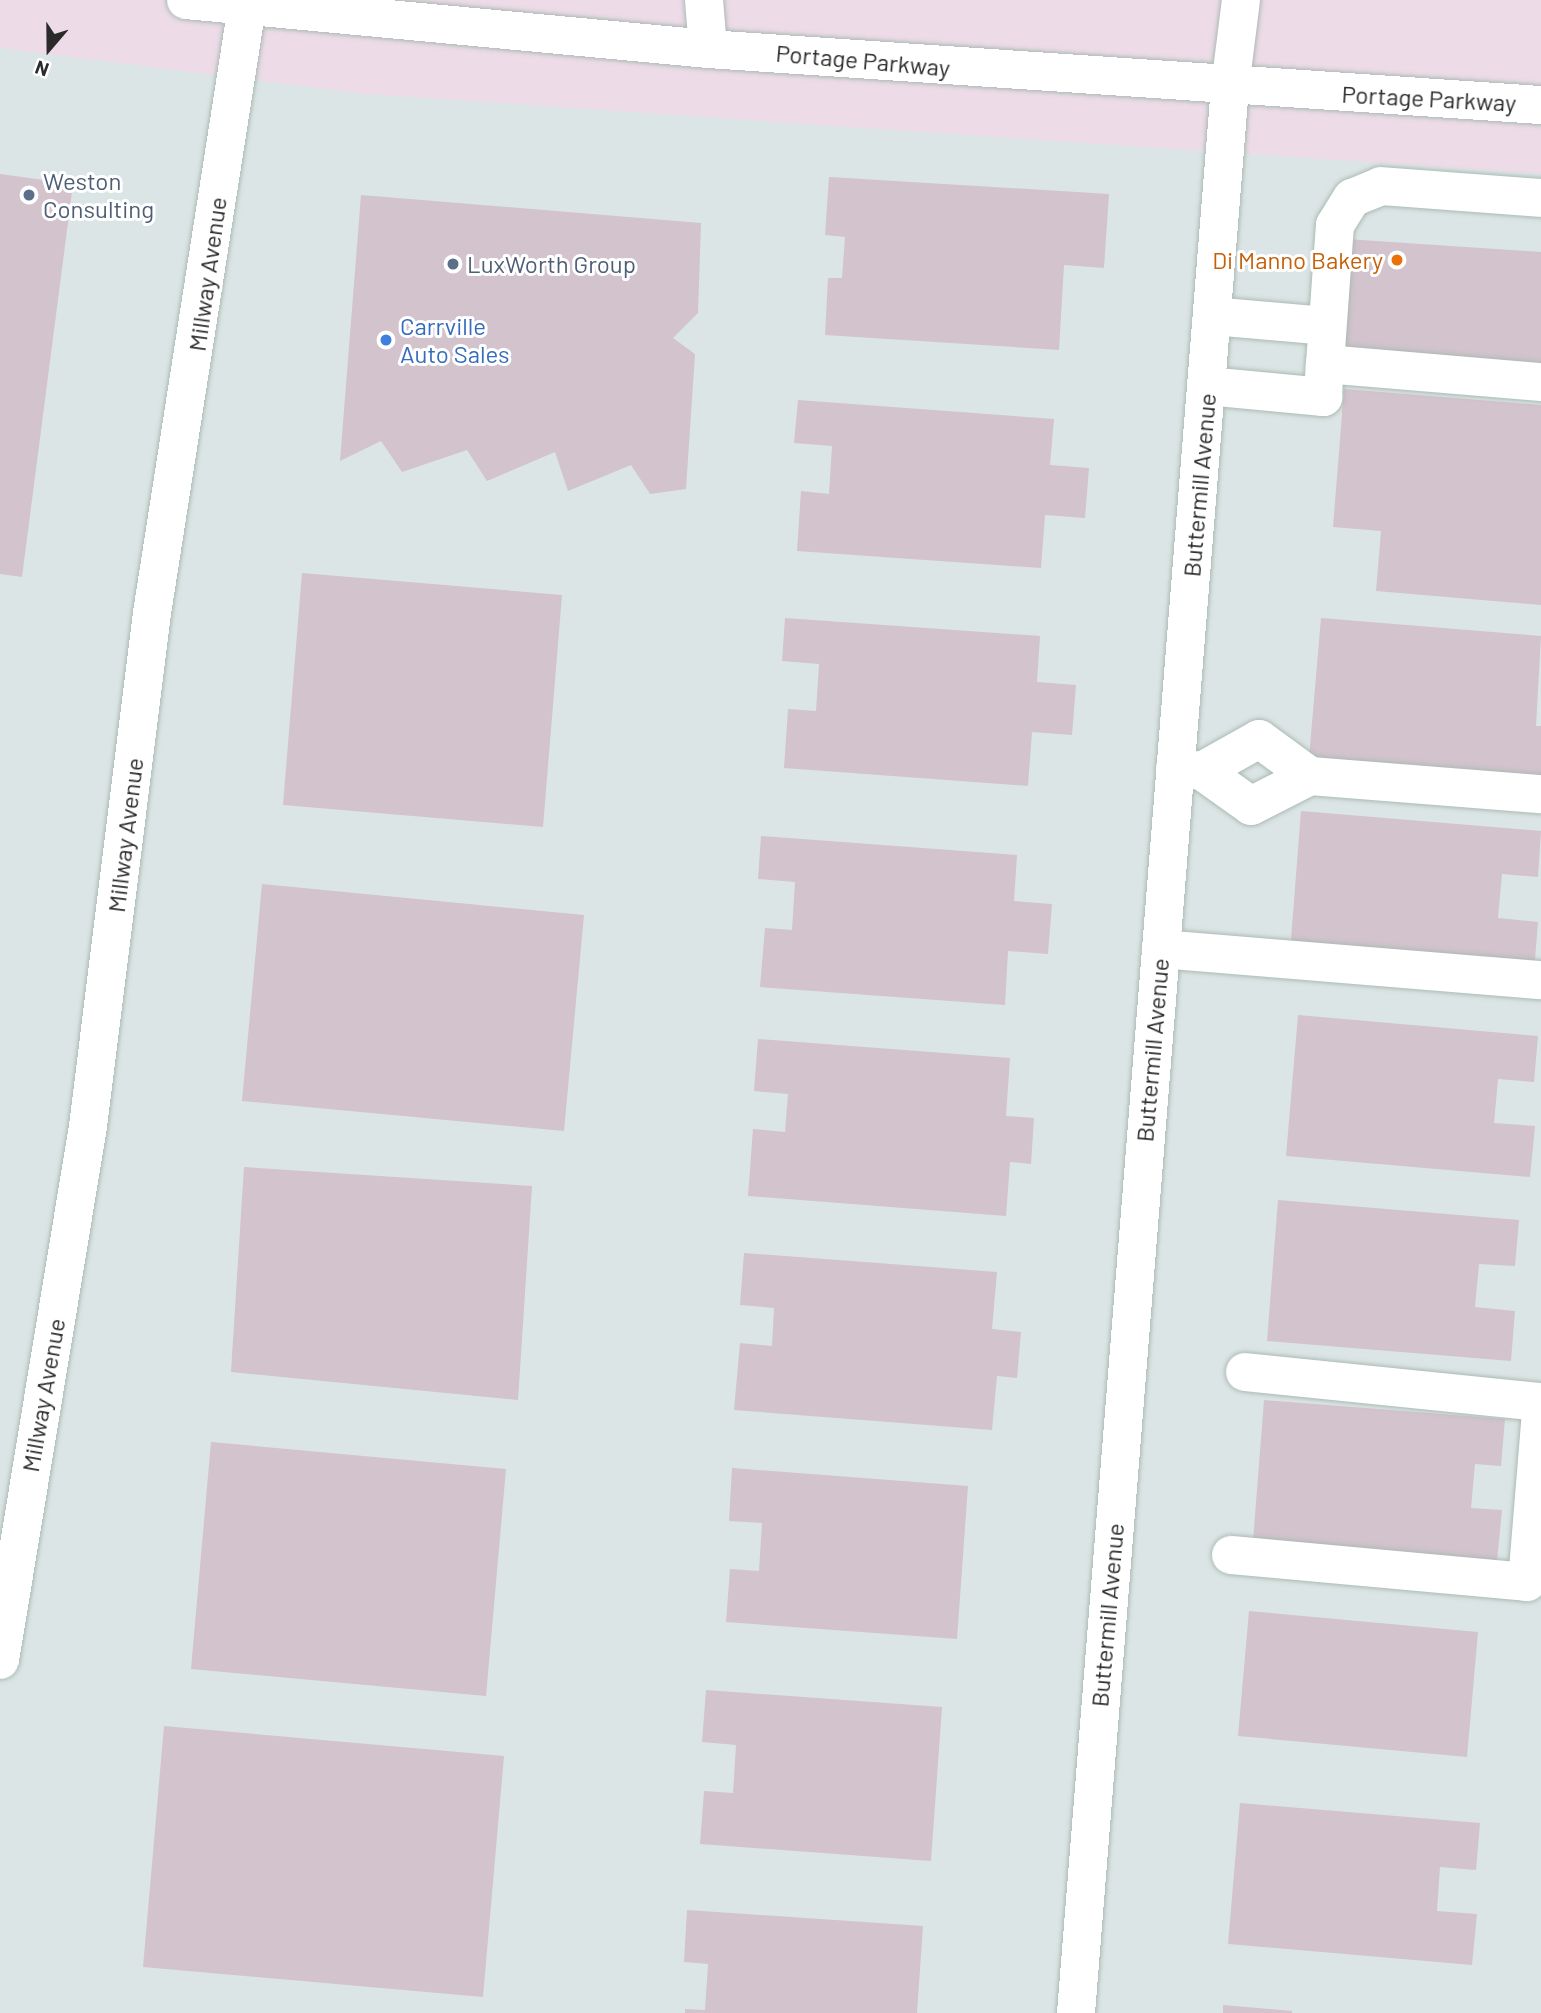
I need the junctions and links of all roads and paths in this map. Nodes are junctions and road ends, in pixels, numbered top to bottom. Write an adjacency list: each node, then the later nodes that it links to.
1 (186, 0): 4 (street, Portage Parkway)
2 (704, 0): 5 (street)
3 (1241, 0): 6 (street, Buttermill Avenue)
4 (244, 3): 5 (street, Portage Parkway); 23 (street, Millway Avenue)
5 (708, 49): 6 (street, Portage Parkway)
6 (1230, 87): 7 (street, Portage Parkway); 9 (street, Buttermill Avenue)
7 (1541, 105)
8 (1541, 198): 10 (street)
9 (1212, 316): 10 (street); 13 (street, Buttermill Avenue)
10 (1327, 326): 11 (street)
11 (1325, 364): 12 (street); 13 (street)
12 (1541, 382)
13 (1207, 386): 14 (street, Buttermill Avenue)
14 (1189, 770): 15 (street); 15 (street); 17 (street, Buttermill Avenue)
15 (1310, 776): 16 (street)
16 (1541, 793)
17 (1161, 949): 18 (street); 24 (street, Buttermill Avenue)
18 (1541, 980)
19 (1245, 1372): 20 (street)
20 (1541, 1402)
21 (1541, 1413): 22 (street)
22 (1231, 1555)
23 (0, 1660)
24 (1076, 2013)

